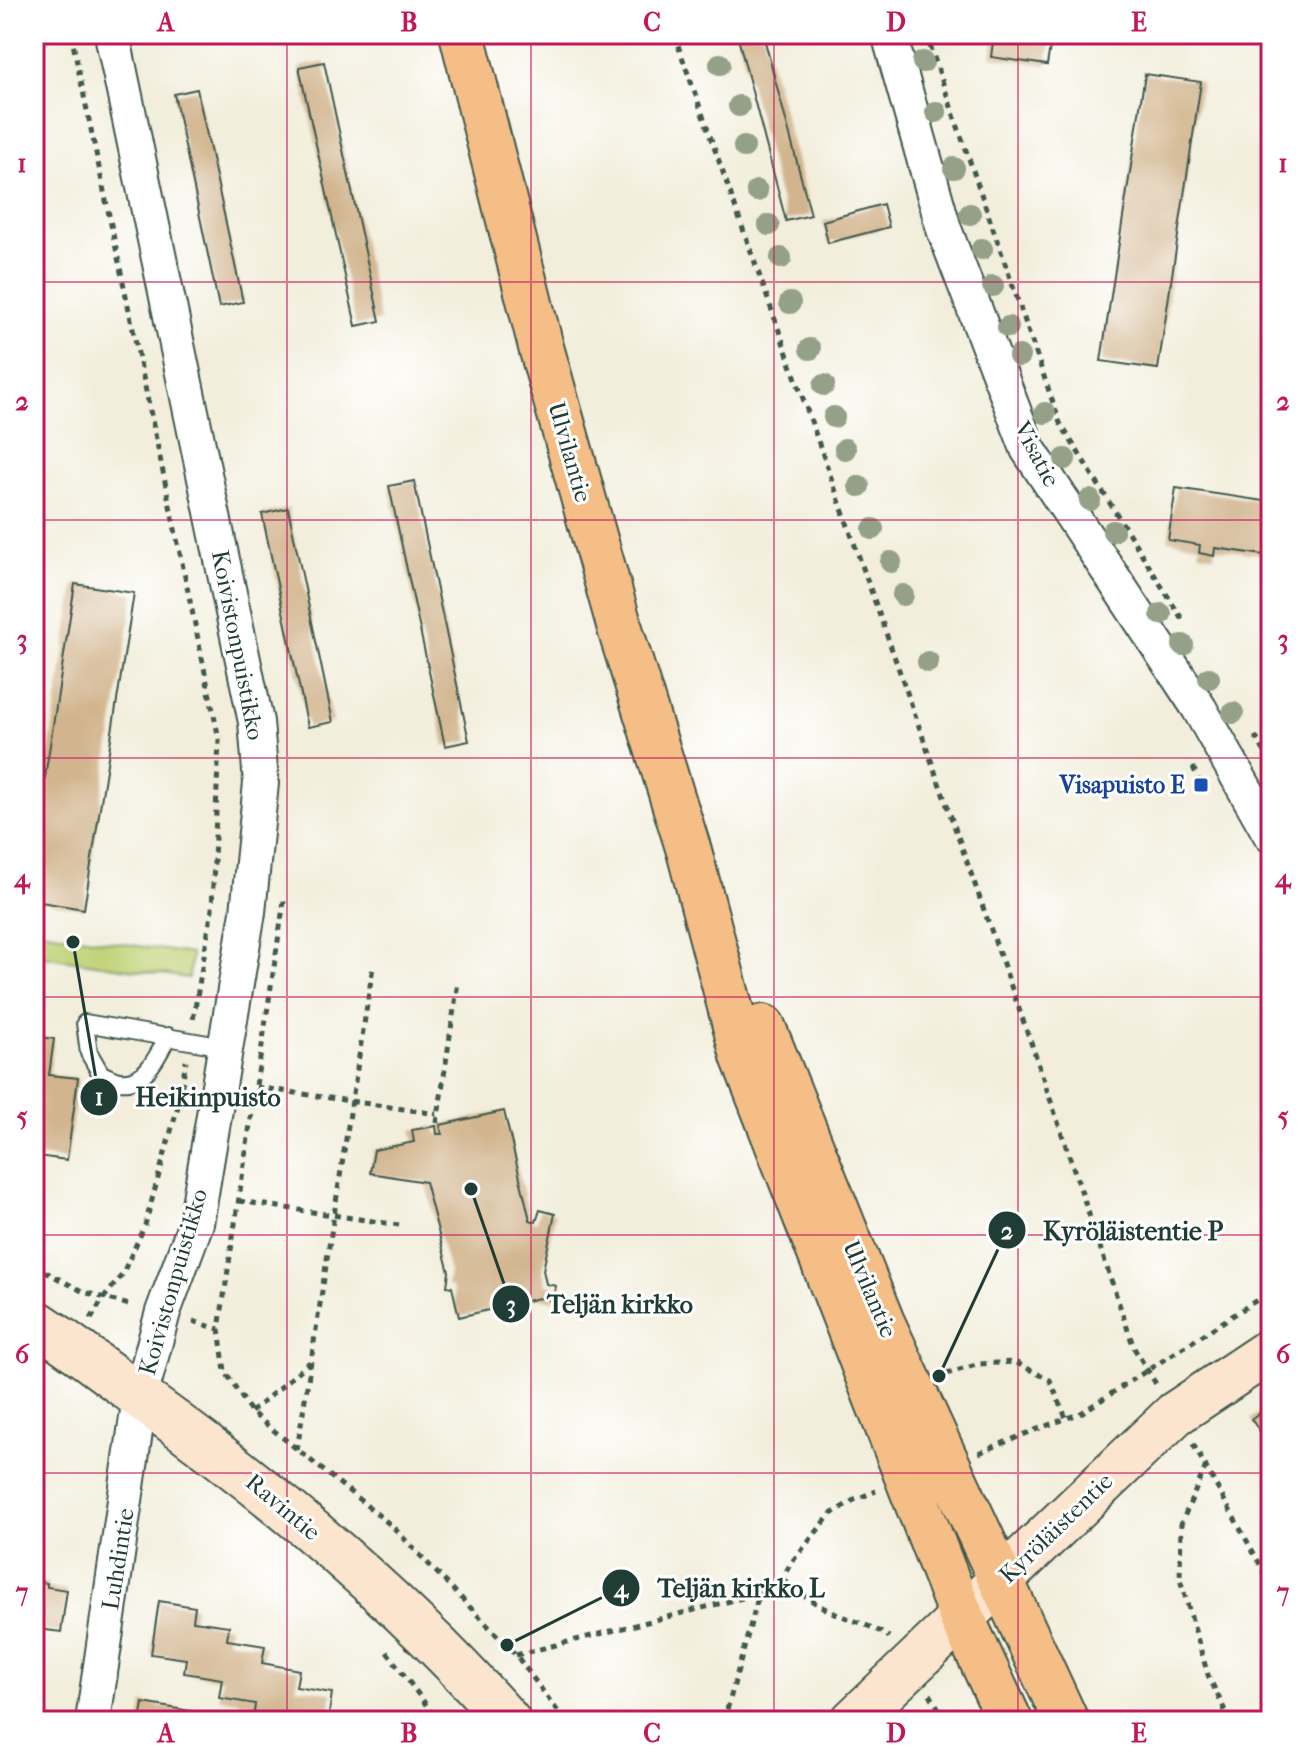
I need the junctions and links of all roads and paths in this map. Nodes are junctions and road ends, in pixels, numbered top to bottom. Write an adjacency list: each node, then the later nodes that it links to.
1 (71, 34): 16 (path)
2 (112, 34): 17 (street, Koivistonpuistikko)
3 (674, 34): 34 (path)
4 (889, 34): 10 (street, Visatie)
5 (926, 34): 7 (path)
6 (464, 39): 11 (main road, Ulvilantie)
7 (1183, 620)
8 (1247, 724): 9 (path)
9 (1271, 762)
10 (1271, 835)
11 (689, 851): 45 (main road, Ulvilantie); 48 (main road, Ulvilantie)
12 (285, 889): 18 (path)
13 (373, 967): 19 (path)
14 (458, 982): 20 (path)
15 (168, 1036): 15 (lane); 16 (lane)
16 (190, 1040): 17 (lane); 27 (path)
17 (225, 1047): 28 (street, Koivistonpuistikko)
18 (256, 1087): 19 (path); 22 (path)
19 (352, 1101): 20 (path); 23 (path)
20 (437, 1114): 21 (path)
21 (437, 1123)
22 (239, 1201): 23 (path); 30 (path)
23 (333, 1215): 24 (path); 33 (path)
24 (399, 1225)
25 (34, 1266): 27 (path)
26 (1271, 1291): 34 (path)
27 (103, 1299): 28 (path); 31 (path)
28 (163, 1312): 30 (path); 36 (street, Koivistonpuistikko)
29 (34, 1321): 31 (main road, Ravintie)
30 (219, 1329): 37 (path)
31 (74, 1347): 36 (main road, Ravintie)
32 (1271, 1350): 38 (main road, Kyröläistentie)
33 (311, 1361): 37 (path); 40 (path)
34 (1148, 1371): 38 (path); 39 (path)
35 (939, 1376): 39 (path)
36 (140, 1397): 52 (street, Luhdintie); 54 (main road, Ravintie)
37 (251, 1412): 40 (path)
38 (1175, 1414): 42 (path); 45 (main road, Kyröläistentie)
39 (1066, 1418): 41 (path)
40 (297, 1450): 50 (path)
41 (978, 1454)
42 (1207, 1465): 46 (path); 61 (path)
43 (881, 1489): 44 (path)
44 (782, 1579): 47 (path); 51 (path)
45 (1002, 1580): 48 (main road, Kyröläistentie); 60 (main road, Ulvilantie)
46 (1271, 1584)
47 (759, 1594): 50 (path); 56 (path)
48 (962, 1618): 51 (main road, Kyröläistentie); 59 (main road, Ulvilantie)
49 (384, 1646): 53 (path)
50 (516, 1655): 55 (path)
51 (913, 1665): 57 (main road, Kyröläistentie); 58 (path)
52 (93, 1721)
53 (438, 1721)
54 (508, 1721)
55 (565, 1721)
56 (724, 1721)
57 (853, 1721)
58 (946, 1721)
59 (1010, 1721)
60 (1066, 1721)
61 (1230, 1721)

